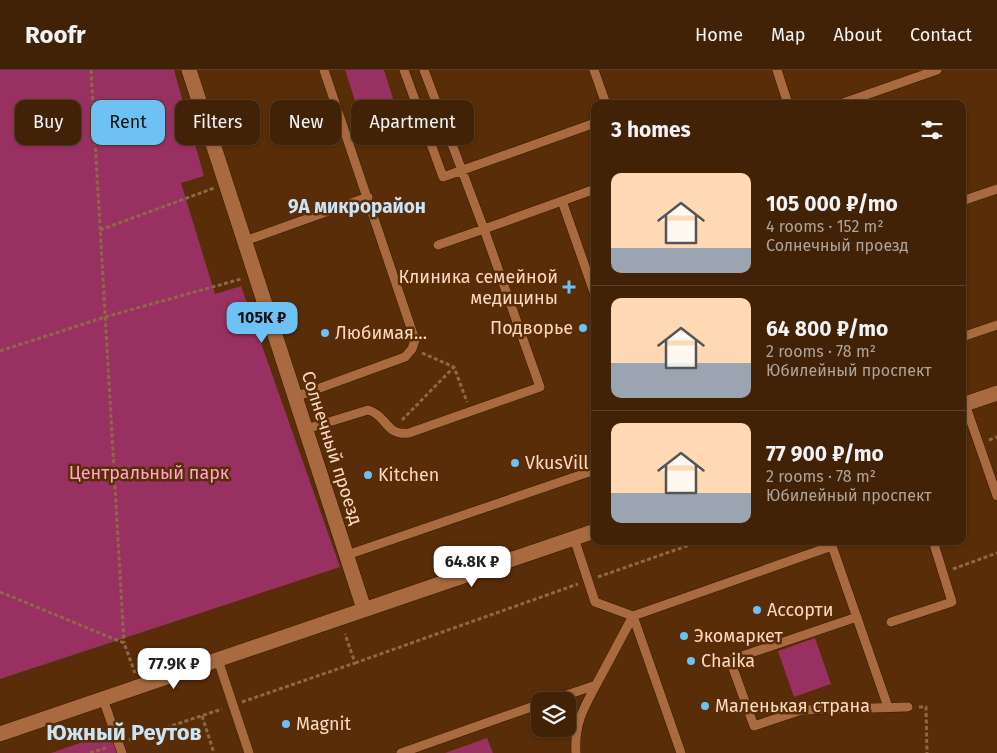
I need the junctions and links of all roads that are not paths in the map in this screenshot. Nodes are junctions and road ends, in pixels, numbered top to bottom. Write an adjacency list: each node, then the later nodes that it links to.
1 (189, 70): 19 (street, Солнечный проезд)
2 (324, 70): 15 (lane)
3 (404, 70): 12 (lane)
4 (424, 70): 12 (lane)
5 (594, 70): 8 (lane)
6 (777, 70): 9 (lane)
7 (937, 70): 10 (lane)
8 (605, 100)
9 (787, 100)
10 (851, 100)
11 (591, 124): 12 (lane)
12 (462, 171): 18 (lane)
13 (997, 189): 16 (lane)
14 (591, 190): 17 (lane)
15 (368, 197): 19 (lane); 25 (lane)
16 (966, 200)
17 (562, 201): 18 (lane); 21 (lane)
18 (484, 230): 20 (lane); 28 (lane)
19 (245, 241): 25 (street, Солнечный проезд)
20 (438, 245)
21 (591, 284)
22 (997, 325): 23 (lane)
23 (966, 336)
24 (997, 393): 26 (street)
25 (295, 397): 28 (street, Солнечный проезд)
26 (966, 404)
27 (966, 411): 30 (lane)
28 (306, 429): 34 (street, Солнечный проезд)
29 (591, 471): 34 (lane)
30 (997, 496)
31 (591, 532): 32 (street)
32 (574, 538): 35 (street); 36 (lane)
33 (934, 545): 38 (lane)
34 (347, 555): 35 (street, Солнечный проезд)
35 (364, 609): 39 (street)
36 (633, 616): 37 (lane); 40 (lane); 51 (lane)
37 (857, 617): 44 (lane); 44 (lane)
38 (891, 622)
39 (218, 660): 42 (street); 48 (lane)
40 (596, 685): 41 (lane); 50 (lane)
41 (575, 692)
42 (103, 699): 46 (street); 47 (lane)
43 (531, 707): 49 (lane)
44 (888, 707): 45 (lane)
45 (908, 707)
46 (0, 734)
47 (122, 753)
48 (249, 753)
49 (402, 753)
50 (576, 753)
51 (681, 753)

